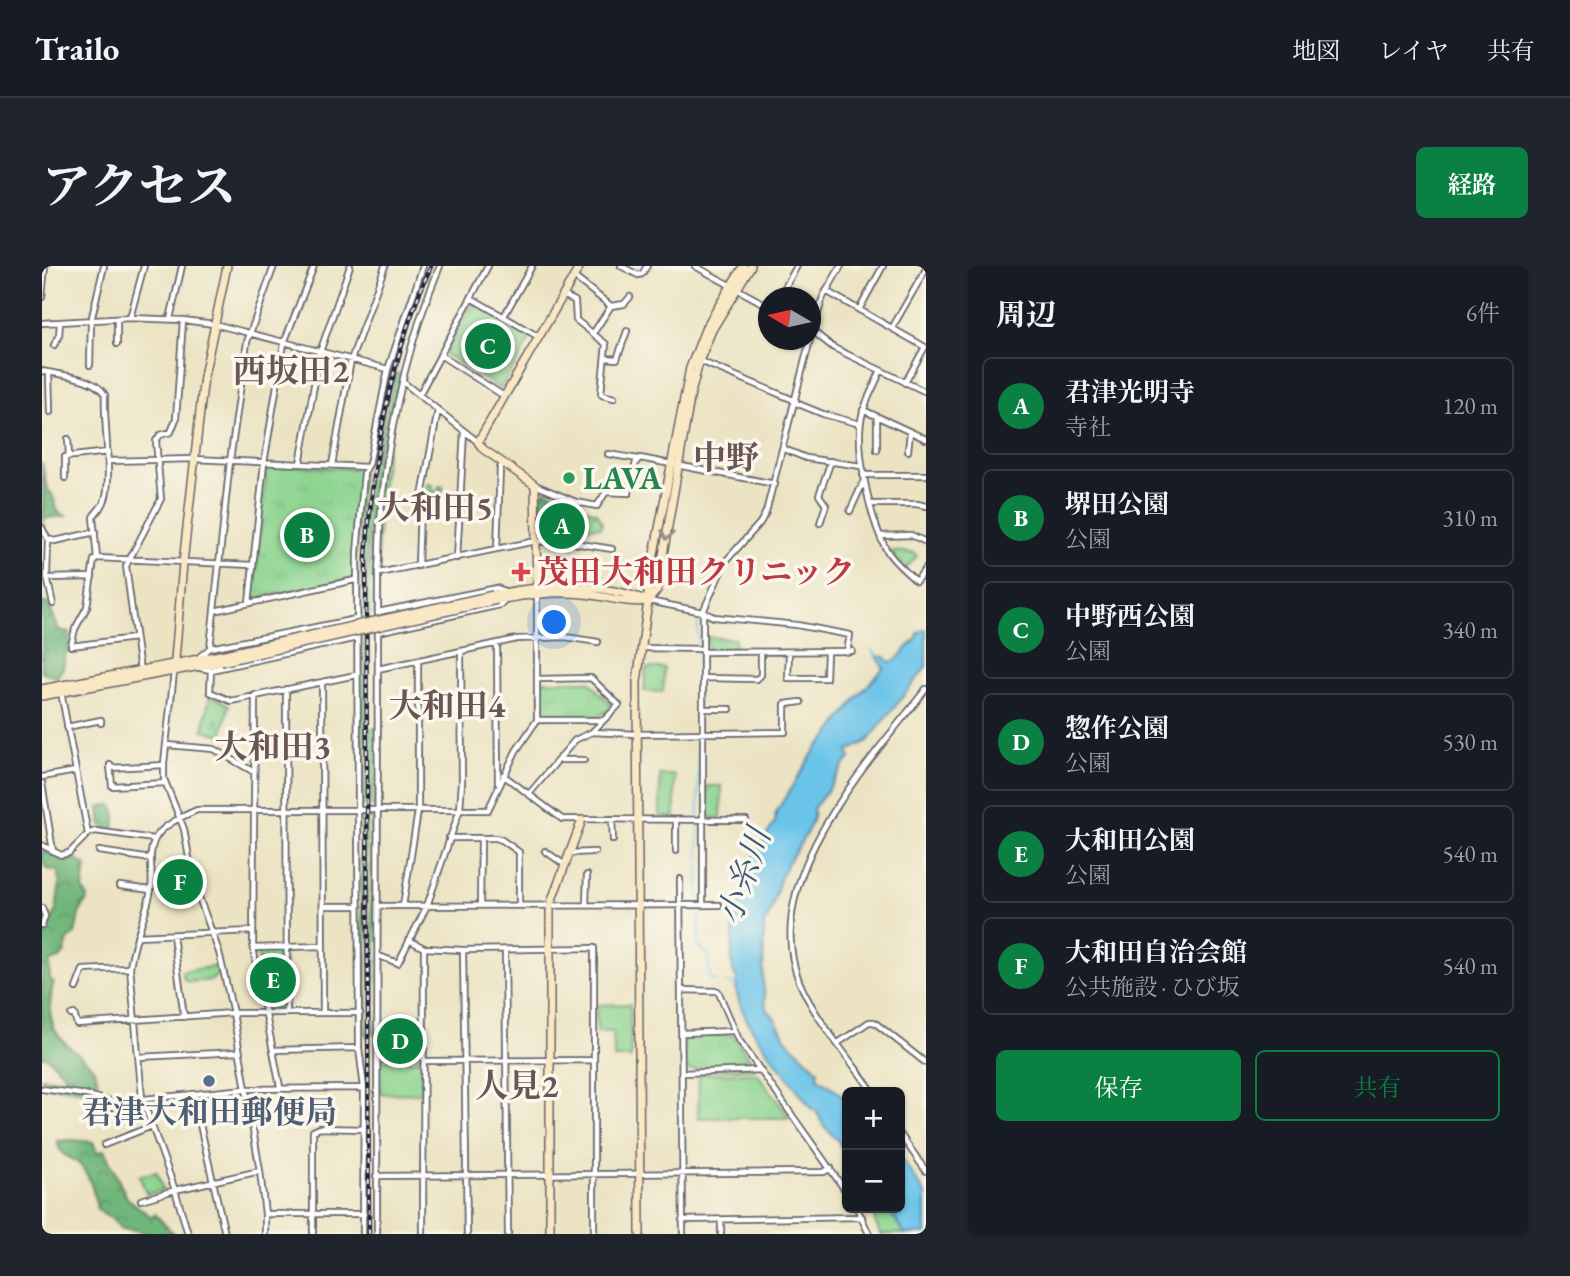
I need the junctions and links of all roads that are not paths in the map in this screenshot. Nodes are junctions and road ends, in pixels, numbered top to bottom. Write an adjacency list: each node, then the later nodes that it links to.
1 (45, 266): 29 (street)
2 (104, 266): 41 (street)
3 (144, 266): 37 (street)
4 (182, 266): 39 (street)
5 (227, 266): 44 (street)
6 (274, 266): 48 (street)
7 (313, 266): 51 (street)
8 (350, 266): 56 (street)
9 (385, 266): 59 (street)
10 (423, 266): 62 (street)
11 (440, 266): 66 (street)
12 (487, 266): 31 (street)
13 (532, 266): 36 (street)
14 (580, 266): 24 (street)
15 (621, 266): 16 (street)
16 (647, 266)
17 (695, 266): 26 (street)
18 (743, 266): 26 (street)
19 (751, 266): 26 (street)
20 (797, 266): 25 (street)
21 (841, 266): 27 (street)
22 (883, 266): 35 (street)
23 (926, 269): 45 (street)
24 (574, 278): 28 (street); 34 (street)
25 (785, 287)
26 (734, 288): 32 (street); 60 (street); 99 (street)
27 (826, 292): 33 (street); 35 (street)
28 (563, 295): 47 (street); 49 (street)
29 (42, 297)
30 (630, 297): 34 (street)
31 (471, 298): 36 (street); 57 (street)
32 (758, 301)
33 (821, 305)
34 (611, 306): 47 (street)
35 (859, 310): 45 (street)
36 (504, 316): 49 (street)
37 (130, 318): 38 (street); 39 (street)
38 (117, 319): 41 (street); 52 (street)
39 (170, 319): 40 (street)
40 (183, 320): 44 (street); 89 (street)
41 (91, 321): 43 (street); 61 (street)
42 (42, 323): 43 (street)
43 (60, 323): 53 (street)
44 (214, 324): 48 (street); 90 (street)
45 (892, 328): 54 (street)
46 (627, 331): 58 (street)
47 (594, 332): 58 (street)
48 (248, 334): 51 (street); 93 (street)
49 (540, 337): 70 (street)
50 (821, 338): 64 (street)
51 (284, 343): 56 (street); 95 (street)
52 (117, 344)
53 (54, 345)
54 (926, 346): 67 (street)
55 (808, 350): 72 (street)
56 (320, 352): 59 (street); 97 (street)
57 (440, 355): 69 (street); 70 (street)
58 (605, 358): 71 (street)
59 (351, 360): 62 (street); 98 (street)
60 (700, 361): 72 (street); 99 (street)
61 (90, 365)
62 (388, 369): 101 (street)
63 (42, 371): 65 (street)
64 (880, 372): 67 (street); 74 (street)
65 (49, 373): 75 (street); 86 (street)
66 (403, 382): 69 (street); 127 (street)
67 (905, 383): 68 (street)
68 (926, 392)
69 (419, 395): 73 (street)
70 (505, 397): 82 (street)
71 (614, 398)
72 (796, 402): 77 (street); 83 (street)
73 (438, 410): 78 (street); 125 (street)
74 (863, 410): 76 (street); 77 (street)
75 (50, 411)
76 (877, 417): 79 (street); 84 (street)
77 (860, 424): 100 (street)
78 (464, 431): 82 (street); 120 (street)
79 (910, 432): 81 (street); 85 (street)
80 (68, 439): 88 (street)
81 (926, 439)
82 (478, 442): 96 (street)
83 (784, 449): 94 (street); 105 (street)
84 (877, 450)
85 (908, 451)
86 (107, 452): 88 (street); 92 (street)
87 (608, 454): 91 (street)
88 (69, 456): 103 (street)
89 (157, 459): 90 (street); 92 (street); 121 (street)
90 (194, 459): 93 (street); 122 (street)
91 (638, 459): 99 (street); 106 (street)
92 (109, 461): 112 (street)
93 (230, 461): 95 (street); 123 (street)
94 (831, 461): 100 (street); 110 (street)
95 (264, 463): 97 (street); 124 (street)
96 (504, 463): 106 (street); 117 (street)
97 (300, 464): 98 (street)
98 (332, 465): 101 (street)
99 (676, 465): 105 (street); 133 (street)
100 (861, 466): 104 (street)
101 (367, 467): 130 (street)
102 (926, 475): 104 (street)
103 (65, 478)
104 (864, 478): 107 (street); 109 (street)
105 (775, 484): 138 (street)
106 (535, 485): 115 (street)
107 (870, 504): 108 (street); 113 (street)
108 (926, 506)
109 (850, 511)
110 (820, 523)
111 (42, 528): 114 (street)
112 (95, 532): 114 (street); 119 (street)
113 (880, 536): 116 (street); 126 (street)
114 (48, 539): 129 (street)
115 (536, 541): 117 (street); 118 (street); 131 (street)
116 (926, 542)
117 (497, 549): 120 (street)
118 (612, 549)
119 (97, 558): 121 (street); 128 (street)
120 (457, 558): 125 (street)
121 (128, 560): 122 (street); 142 (street)
122 (183, 563): 123 (street); 155 (street)
123 (219, 565): 124 (street); 136 (street)
124 (252, 565): 134 (street)
125 (418, 566): 127 (street)
126 (926, 568)
127 (378, 573): 137 (street)
128 (92, 577): 129 (street); 142 (street)
129 (48, 578): 135 (street)
130 (355, 580): 134 (street); 139 (street)
131 (537, 591): 132 (street); 133 (street); 141 (street)
132 (507, 595): 137 (street); 140 (street); 154 (street, bridge)
133 (648, 601): 138 (street); 147 (street)
134 (249, 603): 136 (street)
135 (53, 604)
136 (214, 611): 146 (street)
137 (378, 612): 140 (street)
138 (703, 612): 148 (street); 152 (street)
139 (356, 619): 143 (street); 146 (street)
140 (378, 632): 156 (street)
141 (537, 637): 144 (street); 145 (street); 161 (street)
142 (135, 638): 158 (street)
143 (357, 638): 157 (street); 159 (street)
144 (598, 642)
145 (497, 644): 149 (street); 189 (street)
146 (210, 648): 154 (street)
147 (642, 648): 148 (street); 178 (street)
148 (703, 651): 150 (street); 160 (street)
149 (461, 652): 153 (street); 191 (street)
150 (761, 652): 151 (street); 160 (street)
151 (789, 652): 152 (street); 152 (street)
152 (827, 652)
153 (418, 662): 156 (street); 197 (street)
154 (196, 663): 155 (street); 157 (street)
155 (174, 668): 158 (street); 166 (street); 179 (street)
156 (378, 669): 196 (street)
157 (211, 670): 167 (street)
158 (140, 672): 163 (street)
159 (356, 675): 162 (street); 194 (street)
160 (704, 678): 170 (street)
161 (537, 679): 172 (street); 173 (street)
162 (322, 682): 164 (street); 193 (street)
163 (42, 689)
164 (286, 689): 167 (street); 192 (street)
165 (926, 689): 264 (street)
166 (61, 692): 168 (street); 175 (street)
167 (255, 695): 184 (street)
168 (42, 696)
169 (801, 702): 177 (street)
170 (704, 709): 171 (street); 177 (street)
171 (730, 709)
172 (537, 720): 173 (street); 185 (street)
173 (603, 720): 176 (street)
174 (101, 723): 175 (street)
175 (67, 727): 183 (street)
176 (592, 732): 178 (street); 181 (street)
177 (704, 732): 178 (street); 200 (street)
178 (637, 734): 202 (street)
179 (167, 745): 182 (street); 184 (street)
180 (584, 760): 181 (street)
181 (558, 761): 190 (street)
182 (164, 765): 188 (street); 188 (street)
183 (76, 771): 186 (street); 205 (street)
184 (255, 772): 195 (street)
185 (503, 775): 189 (street); 190 (street)
186 (42, 777)
187 (42, 783): 214 (street)
188 (165, 783): 198 (street)
189 (498, 786): 191 (street)
190 (529, 794): 201 (street)
191 (460, 809): 197 (street); 206 (street)
192 (288, 810): 193 (street); 195 (street); 244 (street)
193 (321, 810): 194 (street); 231 (street)
194 (358, 810): 196 (street); 232 (street)
195 (254, 811): 198 (street); 238 (street)
196 (379, 811): 197 (street); 233 (street)
197 (418, 811): 234 (street)
198 (179, 818): 208 (street); 239 (street)
199 (612, 819): 201 (street); 202 (street); 209 (street)
200 (702, 819): 203 (street); 204 (street); 229 (street)
201 (582, 820): 215 (street)
202 (637, 820): 203 (street); 227 (street)
203 (676, 820): 213 (street)
204 (746, 820)
205 (88, 834): 208 (street); 214 (street)
206 (449, 838): 207 (street); 235 (street)
207 (481, 838): 223 (street); 224 (street)
208 (154, 839): 217 (street)
209 (613, 841)
210 (42, 845): 214 (street)
211 (99, 850): 217 (street)
212 (545, 851): 218 (street)
213 (677, 851)
214 (53, 852)
215 (569, 852): 216 (street); 218 (street)
216 (595, 852)
217 (151, 859): 222 (street)
218 (565, 865): 225 (street)
219 (587, 875): 226 (street)
220 (680, 879): 228 (street)
221 (120, 886): 222 (street)
222 (151, 890): 241 (street)
223 (480, 905): 224 (street); 235 (street)
224 (519, 905): 225 (street)
225 (550, 905): 226 (street); 247 (street)
226 (586, 905): 227 (street)
227 (638, 905): 228 (street); 293 (street)
228 (680, 905): 229 (street); 253 (street)
229 (703, 905): 230 (street)
230 (719, 905)
231 (323, 906): 232 (street); 243 (street)
232 (359, 906): 258 (street)
233 (378, 906): 234 (street); 250 (street)
234 (403, 906): 235 (street)
235 (427, 906): 242 (street)
236 (42, 908): 237 (street)
237 (42, 925)
238 (253, 930): 239 (street); 245 (street)
239 (212, 933): 240 (street); 257 (street)
240 (173, 935): 241 (street); 260 (street)
241 (137, 936): 251 (street)
242 (409, 940): 246 (street); 250 (street)
243 (323, 946): 244 (street); 256 (street)
244 (287, 947): 245 (street); 255 (street)
245 (253, 948): 254 (street)
246 (424, 948): 248 (street); 273 (street)
247 (550, 948): 249 (street); 271 (street); 272 (street)
248 (463, 950): 249 (street); 269 (street)
249 (505, 950): 270 (street)
250 (379, 956): 299 (street)
251 (130, 968): 252 (street); 261 (street)
252 (76, 988)
253 (682, 990): 262 (street); 263 (street)
254 (266, 1012): 255 (street); 257 (street); 266 (street)
255 (287, 1012): 256 (street)
256 (323, 1012): 258 (street)
257 (233, 1013): 260 (street); 267 (street)
258 (360, 1013): 265 (street)
259 (71, 1015): 261 (street)
260 (184, 1017): 261 (street)
261 (135, 1020): 268 (street)
262 (733, 1031): 263 (street); 275 (street)
263 (681, 1033): 276 (street)
264 (838, 1043): 274 (street); 278 (street)
265 (359, 1048): 266 (street); 279 (street)
266 (273, 1050): 277 (street)
267 (238, 1052): 268 (street); 281 (street)
268 (139, 1057): 283 (street)
269 (466, 1060): 270 (street); 273 (street); 296 (street)
270 (507, 1060): 271 (street); 297 (street)
271 (549, 1060): 272 (street); 298 (street)
272 (593, 1060): 292 (street)
273 (424, 1061): 295 (street)
274 (926, 1063)
275 (760, 1070): 276 (street); 289 (street)
276 (682, 1073): 294 (street)
277 (280, 1087): 279 (street); 281 (street)
278 (869, 1087)
279 (364, 1088): 286 (street)
280 (42, 1089): 283 (street)
281 (245, 1089): 282 (street); 290 (street)
282 (193, 1094): 283 (street); 300 (street)
283 (143, 1100): 284 (street); 285 (street)
284 (93, 1107)
285 (152, 1126): 288 (street); 302 (street)
286 (364, 1129): 304 (street); 307 (street)
287 (905, 1141): 291 (street)
288 (104, 1145)
289 (831, 1168): 294 (street); 301 (street)
290 (260, 1171): 300 (street); 306 (street)
291 (926, 1171)
292 (594, 1173): 293 (street); 298 (street); 321 (street)
293 (638, 1173): 294 (street); 322 (street)
294 (683, 1173): 309 (street)
295 (424, 1174): 296 (street); 299 (street); 317 (street)
296 (466, 1174): 297 (street); 318 (street)
297 (509, 1174): 298 (street); 319 (street)
298 (550, 1174): 320 (street)
299 (376, 1176): 316 (street)
300 (213, 1181): 302 (street); 312 (street)
301 (842, 1185)
302 (175, 1190): 303 (street); 311 (street)
303 (141, 1200)
304 (313, 1213): 306 (street); 307 (street); 314 (street)
305 (860, 1213): 308 (street)
306 (265, 1214): 313 (street)
307 (363, 1214): 315 (street)
308 (862, 1217): 310 (street); 325 (street)
309 (682, 1220): 310 (street); 323 (street)
310 (720, 1220): 324 (street)
311 (188, 1234)
312 (225, 1234)
313 (265, 1234)
314 (313, 1234)
315 (363, 1234)
316 (377, 1234)
317 (423, 1234)
318 (467, 1234)
319 (508, 1234)
320 (550, 1234)
321 (594, 1234)
322 (639, 1234)
323 (683, 1234)
324 (721, 1234)
325 (869, 1234)

